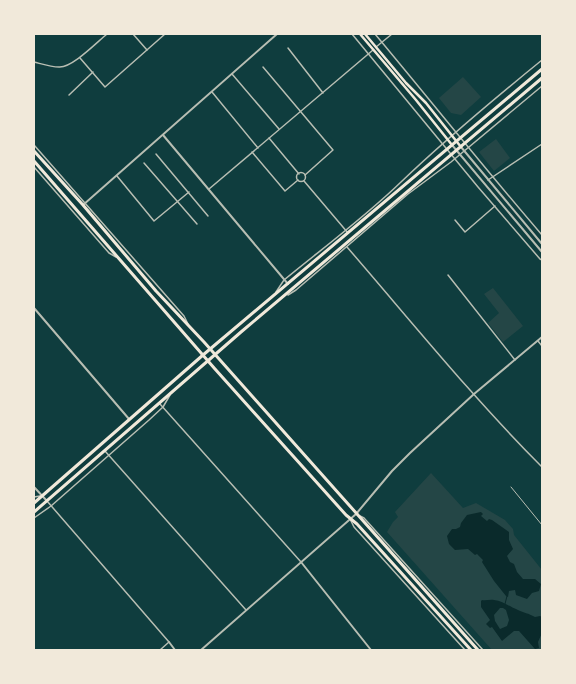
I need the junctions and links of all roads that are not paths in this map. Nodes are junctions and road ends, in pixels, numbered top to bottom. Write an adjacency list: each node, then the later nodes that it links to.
1 (107, 34): 16 (street)
2 (133, 34): 13 (street)
3 (166, 34): 13 (street)
4 (277, 34): 22 (street)
5 (352, 34): 15 (street)
6 (360, 34): 14 (main road)
7 (365, 34): 11 (main road)
8 (375, 34): 10 (street)
9 (392, 34): 10 (street)
10 (382, 42): 11 (street); 30 (street)
11 (376, 47): 32 (main road)
12 (288, 48): 26 (street)
13 (147, 50): 21 (street)
14 (373, 50): 15 (street); 35 (main road)
15 (369, 54): 26 (street); 37 (street)
16 (80, 58): 18 (street); 21 (street)
17 (542, 60): 30 (street)
18 (34, 62)
19 (263, 67): 28 (street)
20 (542, 69): 33 (main road)
21 (93, 72): 27 (street)
22 (232, 74): 25 (street); 29 (street)
23 (542, 78): 38 (main road)
24 (542, 86): 43 (street)
25 (212, 92): 31 (street); 44 (street)
26 (323, 92): 28 (street)
27 (69, 95)
28 (301, 111): 29 (street); 58 (street)
29 (279, 130): 34 (street)
30 (457, 132): 32 (street); 33 (street)
31 (163, 135): 59 (street); 64 (street)
32 (452, 136): 35 (street); 36 (main road)
33 (461, 137): 36 (main road); 38 (street)
34 (269, 138): 44 (street); 57 (street)
35 (448, 140): 37 (street); 41 (main road)
36 (456, 141): 41 (main road); 42 (main road)
37 (443, 143): 45 (street); 72 (street)
38 (465, 143): 42 (main road); 43 (street)
39 (542, 144): 60 (street)
40 (34, 145): 67 (street)
41 (452, 145): 45 (main road); 47 (street)
42 (461, 147): 47 (main road); 48 (street)
43 (468, 147): 48 (street); 60 (street)
44 (258, 148): 49 (street)
45 (447, 149): 51 (street); 72 (main road)
46 (34, 151): 67 (main road)
47 (456, 151): 51 (main road); 52 (street)
48 (464, 151): 52 (street); 62 (street)
49 (252, 152): 61 (street); 64 (street)
50 (156, 154): 65 (street)
51 (452, 155): 53 (street); 75 (main road)
52 (459, 155): 53 (street); 76 (street)
53 (455, 158): 68 (street); 75 (street)
54 (34, 161): 77 (main road)
55 (144, 163): 66 (street)
56 (34, 167): 77 (street)
57 (299, 174): 58 (street); 61 (street)
58 (305, 175): 63 (street)
59 (116, 176): 66 (street); 67 (street)
60 (492, 177): 62 (street); 73 (street)
61 (298, 180): 63 (street)
62 (488, 180): 74 (street)
63 (304, 181): 72 (street)
64 (209, 190): 80 (street)
65 (189, 192): 66 (street); 69 (street)
66 (178, 202): 71 (street)
67 (84, 204): 87 (main road)
68 (495, 206): 70 (street); 78 (street)
69 (208, 216)
70 (455, 220)
71 (197, 224)
72 (347, 231): 80 (street); 81 (main road)
73 (542, 236)
74 (542, 244)
75 (346, 246): 89 (main road); 93 (street)
76 (542, 252)
77 (120, 259): 88 (main road)
78 (542, 260)
79 (448, 275): 90 (street)
80 (284, 280): 81 (street); 82 (street)
81 (288, 284): 82 (main road)
82 (273, 297): 87 (main road)
83 (34, 308): 96 (street)
84 (542, 337): 85 (street)
85 (538, 340): 86 (street); 90 (street)
86 (542, 346)
87 (210, 349): 88 (main road); 89 (main road)
88 (203, 355): 91 (main road); 96 (main road)
89 (215, 355): 91 (main road); 108 (main road)
90 (515, 360): 93 (street)
91 (208, 361): 92 (main road); 110 (main road)
92 (172, 392): 94 (main road); 95 (street)
93 (474, 394): 99 (street); 108 (street)
94 (159, 403): 95 (street); 97 (main road)
95 (163, 407): 98 (street); 112 (street)
96 (129, 418): 102 (main road)
97 (105, 451): 98 (street); 104 (main road)
98 (108, 455): 106 (street); 113 (street)
99 (542, 467)
100 (34, 487): 102 (street)
101 (511, 487): 111 (lane)
102 (42, 496): 103 (street); 104 (street); 105 (main road)
103 (34, 497)
104 (47, 501): 106 (street); 107 (main road)
105 (34, 503)
106 (51, 506): 109 (street); 114 (street)
107 (34, 512)
108 (356, 514): 110 (street); 121 (main road); 122 (street)
109 (34, 518)
110 (350, 519): 112 (street); 119 (street); 120 (main road)
111 (542, 525)
112 (300, 562): 113 (street); 118 (street)
113 (246, 610): 117 (street)
114 (169, 642): 115 (street); 116 (street)
115 (160, 650)
116 (175, 650)
117 (201, 650)
118 (371, 650)
119 (465, 650)
120 (471, 650)
121 (478, 650)
122 (483, 650)

